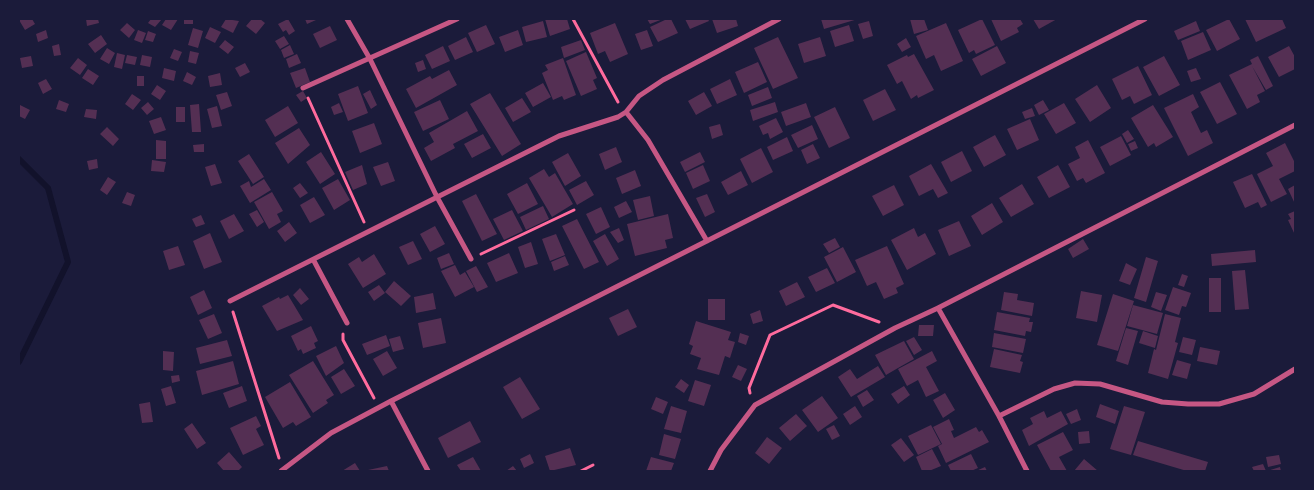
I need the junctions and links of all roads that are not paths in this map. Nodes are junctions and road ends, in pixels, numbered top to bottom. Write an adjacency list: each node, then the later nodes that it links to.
1 (347, 19): 5 (street)
2 (457, 19): 5 (street)
3 (779, 19): 7 (street)
4 (1144, 19): 10 (street)
5 (370, 59): 6 (street); 9 (street)
6 (304, 88)
7 (626, 112): 9 (street); 10 (street)
8 (1295, 125): 14 (street)
9 (437, 197): 11 (street); 12 (street)
10 (707, 241): 17 (street)
11 (471, 259)
12 (314, 261): 13 (street); 15 (street)
13 (230, 301)
14 (938, 308): 18 (street); 21 (street)
15 (347, 323)
16 (1295, 369): 18 (street)
17 (390, 401): 19 (street); 20 (street)
18 (1000, 416): 22 (street)
19 (281, 471)
20 (428, 471)
21 (710, 471)
22 (1027, 471)

